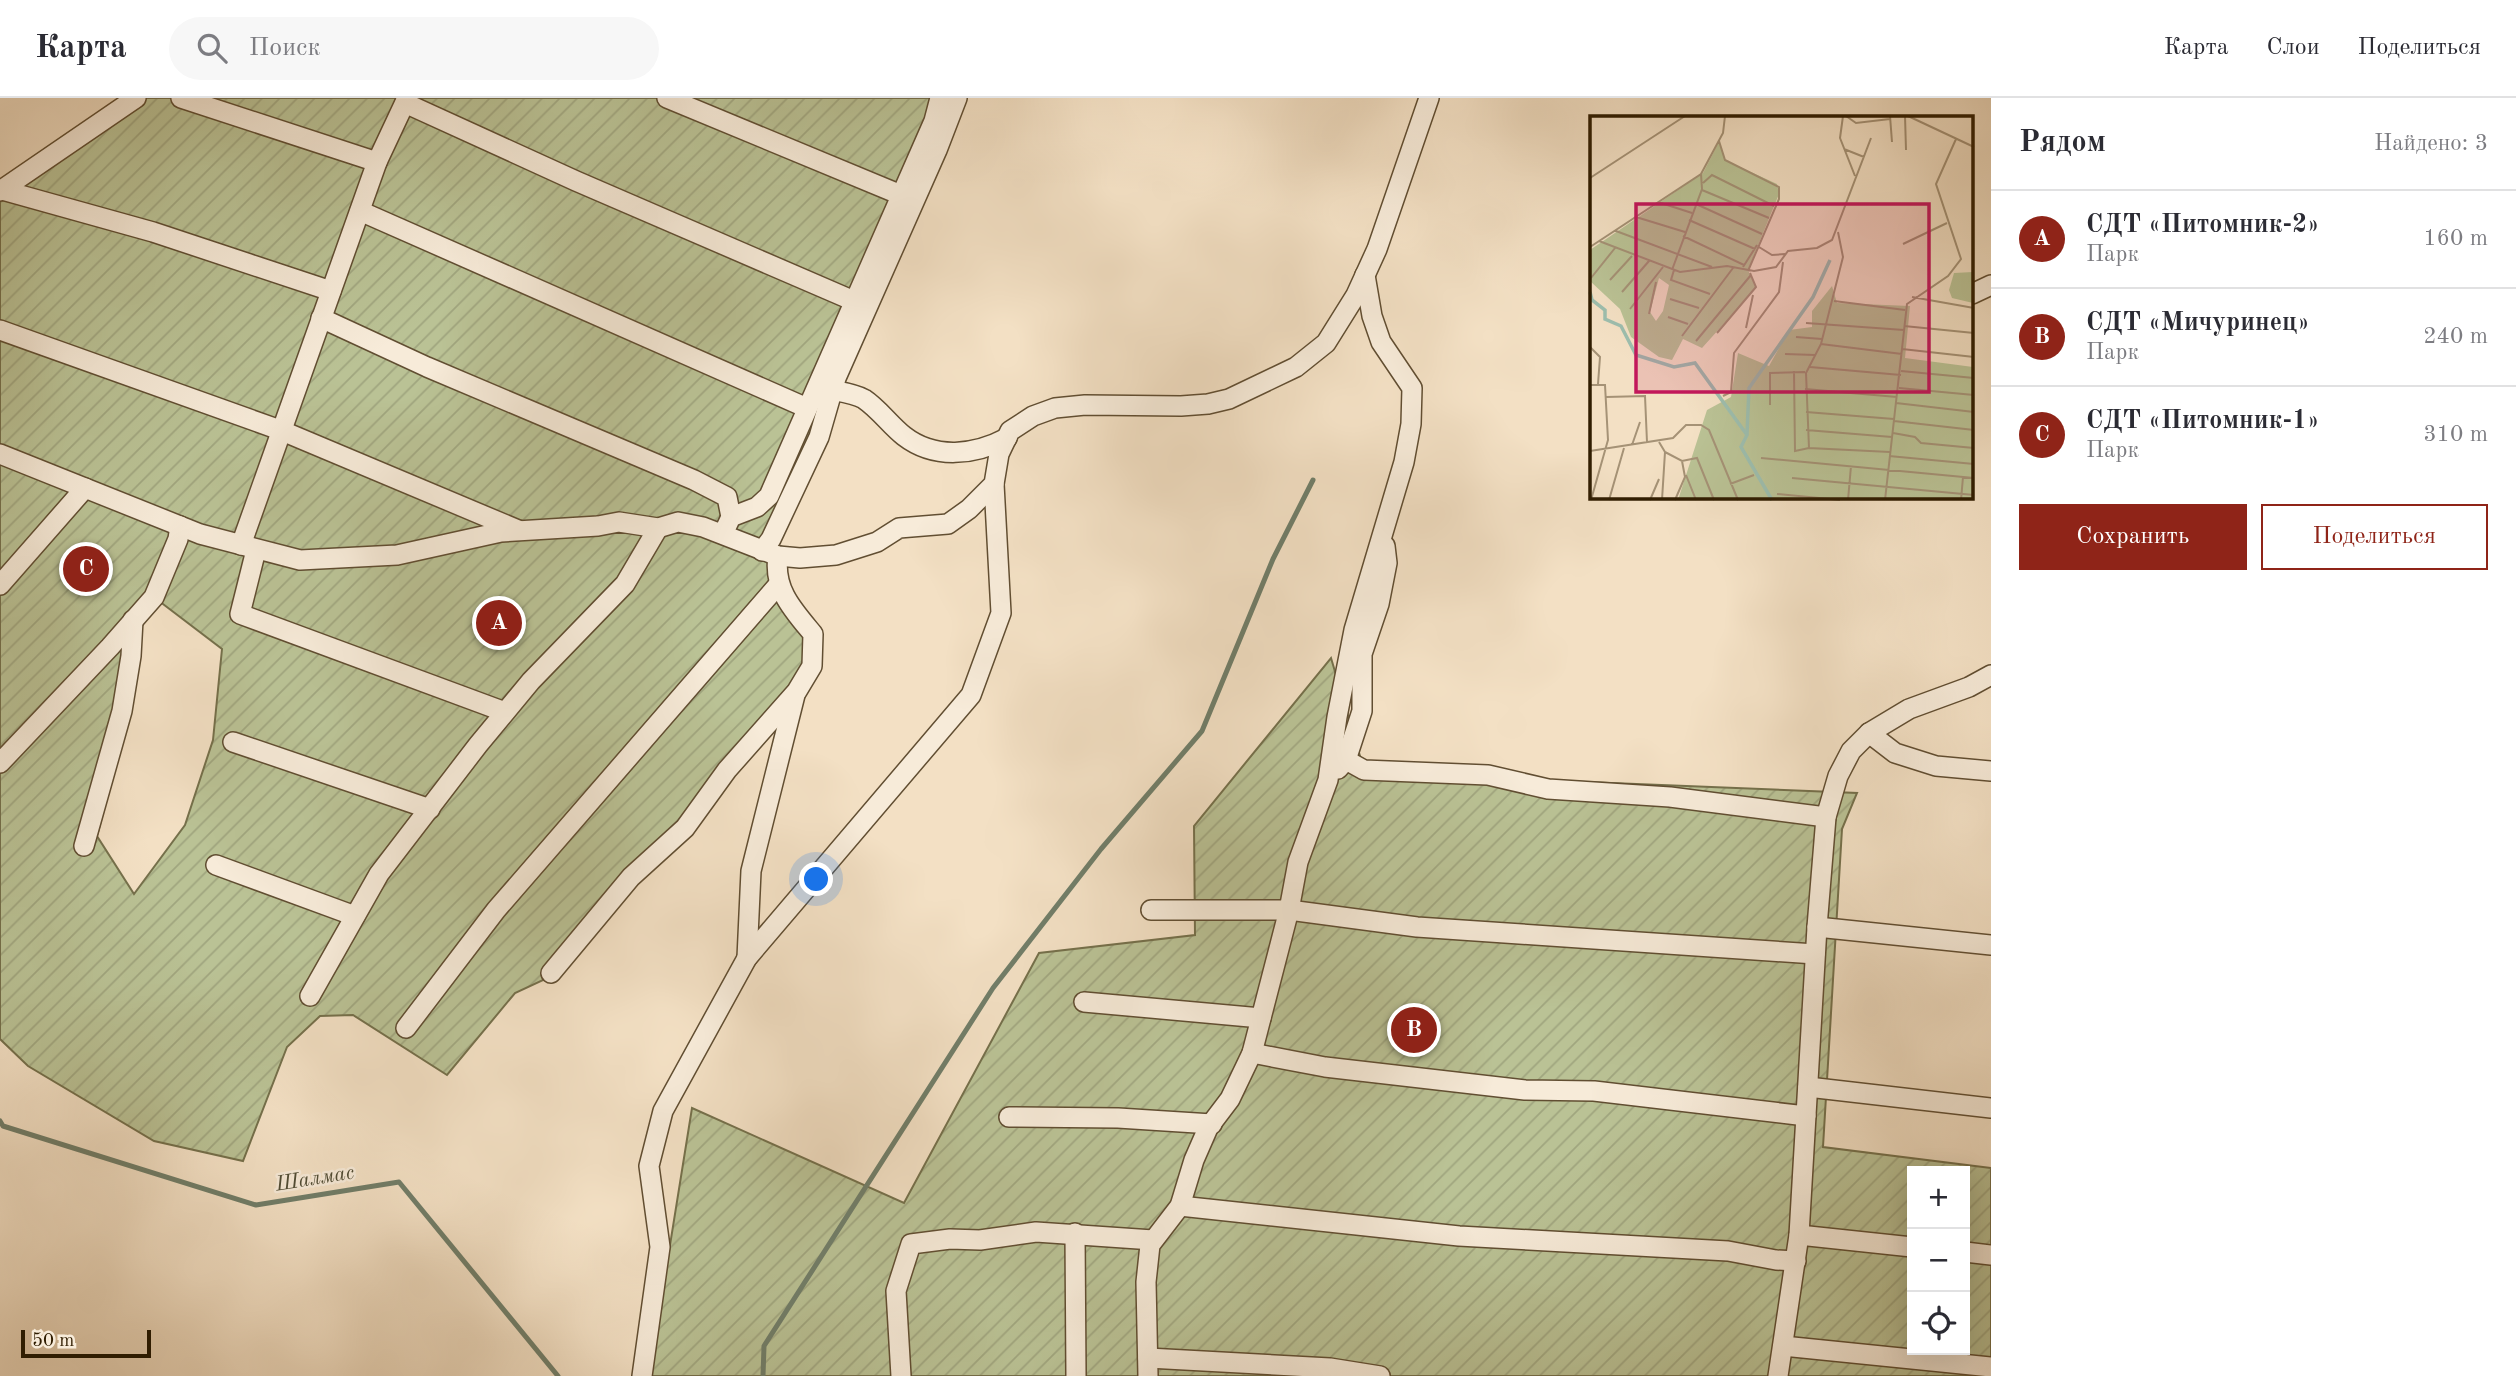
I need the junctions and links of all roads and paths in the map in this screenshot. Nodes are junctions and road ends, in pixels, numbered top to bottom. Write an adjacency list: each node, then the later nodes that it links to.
1 (136, 98): 9 (street)
2 (181, 98): 8 (street)
3 (667, 98): 10 (street)
4 (940, 98): 10 (street)
5 (957, 98): 19 (street)
6 (1429, 98): 12 (street)
7 (406, 100): 8 (street); 16 (street)
8 (377, 162): 11 (street)
9 (1, 190): 14 (street)
10 (901, 195): 16 (street)
11 (360, 211): 14 (street); 20 (street)
12 (1365, 274): 22 (street); 30 (street)
13 (1991, 285): 15 (street)
14 (331, 292): 17 (street)
15 (1974, 294)
16 (854, 301): 20 (street)
17 (321, 318): 21 (street); 26 (street)
18 (0, 330): 21 (street)
19 (832, 390): 22 (street); 32 (street)
20 (807, 408): 26 (street)
21 (280, 430): 29 (street); 31 (street)
22 (1007, 438): 24 (street)
23 (0, 454): 25 (street)
24 (994, 484): 32 (street); 55 (street)
25 (85, 488): 27 (street); 34 (street)
26 (727, 525): 28 (street); 32 (street)
27 (180, 526): 31 (street); 35 (street)
28 (657, 528): 29 (street); 38 (street)
29 (521, 532): 31 (street)
30 (1383, 533): 41 (street); 44 (street)
31 (248, 547): 38 (street)
32 (770, 554): 33 (street)
33 (779, 584): 37 (street); 60 (street)
34 (0, 586)
35 (133, 620): 42 (street); 47 (street)
36 (1991, 674): 39 (street)
37 (796, 691): 55 (street); 56 (street)
38 (505, 712): 45 (street)
39 (1869, 733): 43 (street); 46 (street)
40 (233, 742): 45 (street)
41 (1346, 760): 44 (street); 46 (street)
42 (0, 763)
43 (1991, 771)
44 (1328, 780): 50 (street)
45 (430, 809): 51 (street)
46 (1826, 817): 52 (street)
47 (84, 846)
48 (216, 865): 51 (street)
49 (1151, 910): 50 (street)
50 (1289, 910): 54 (street); 59 (street)
51 (355, 916): 57 (street)
52 (1817, 928): 53 (street); 54 (street)
53 (1991, 945)
54 (1815, 954): 62 (street)
55 (747, 958): 78 (street)
56 (551, 973)
57 (310, 996)
58 (1083, 1002): 59 (street)
59 (1261, 1018): 61 (street)
60 (406, 1028)
61 (1252, 1053): 64 (street); 66 (street)
62 (1808, 1087): 63 (street); 64 (street)
63 (1991, 1108)
64 (1806, 1116): 69 (street)
65 (1009, 1117): 66 (street)
66 (1212, 1124): 67 (street)
67 (1180, 1206): 70 (street); 74 (street)
68 (1075, 1233): 70 (street); 79 (street); 80 (street)
69 (1799, 1235): 71 (street); 74 (street)
70 (1153, 1240): 76 (street)
71 (1907, 1246)
72 (1970, 1253): 73 (street)
73 (1991, 1255)
74 (1796, 1261): 75 (street)
75 (1783, 1346): 77 (street); 82 (street)
76 (1148, 1367): 81 (street)
77 (1991, 1367)
78 (642, 1376)
79 (901, 1376)
80 (1076, 1376)
81 (1380, 1376)
82 (1778, 1376)

